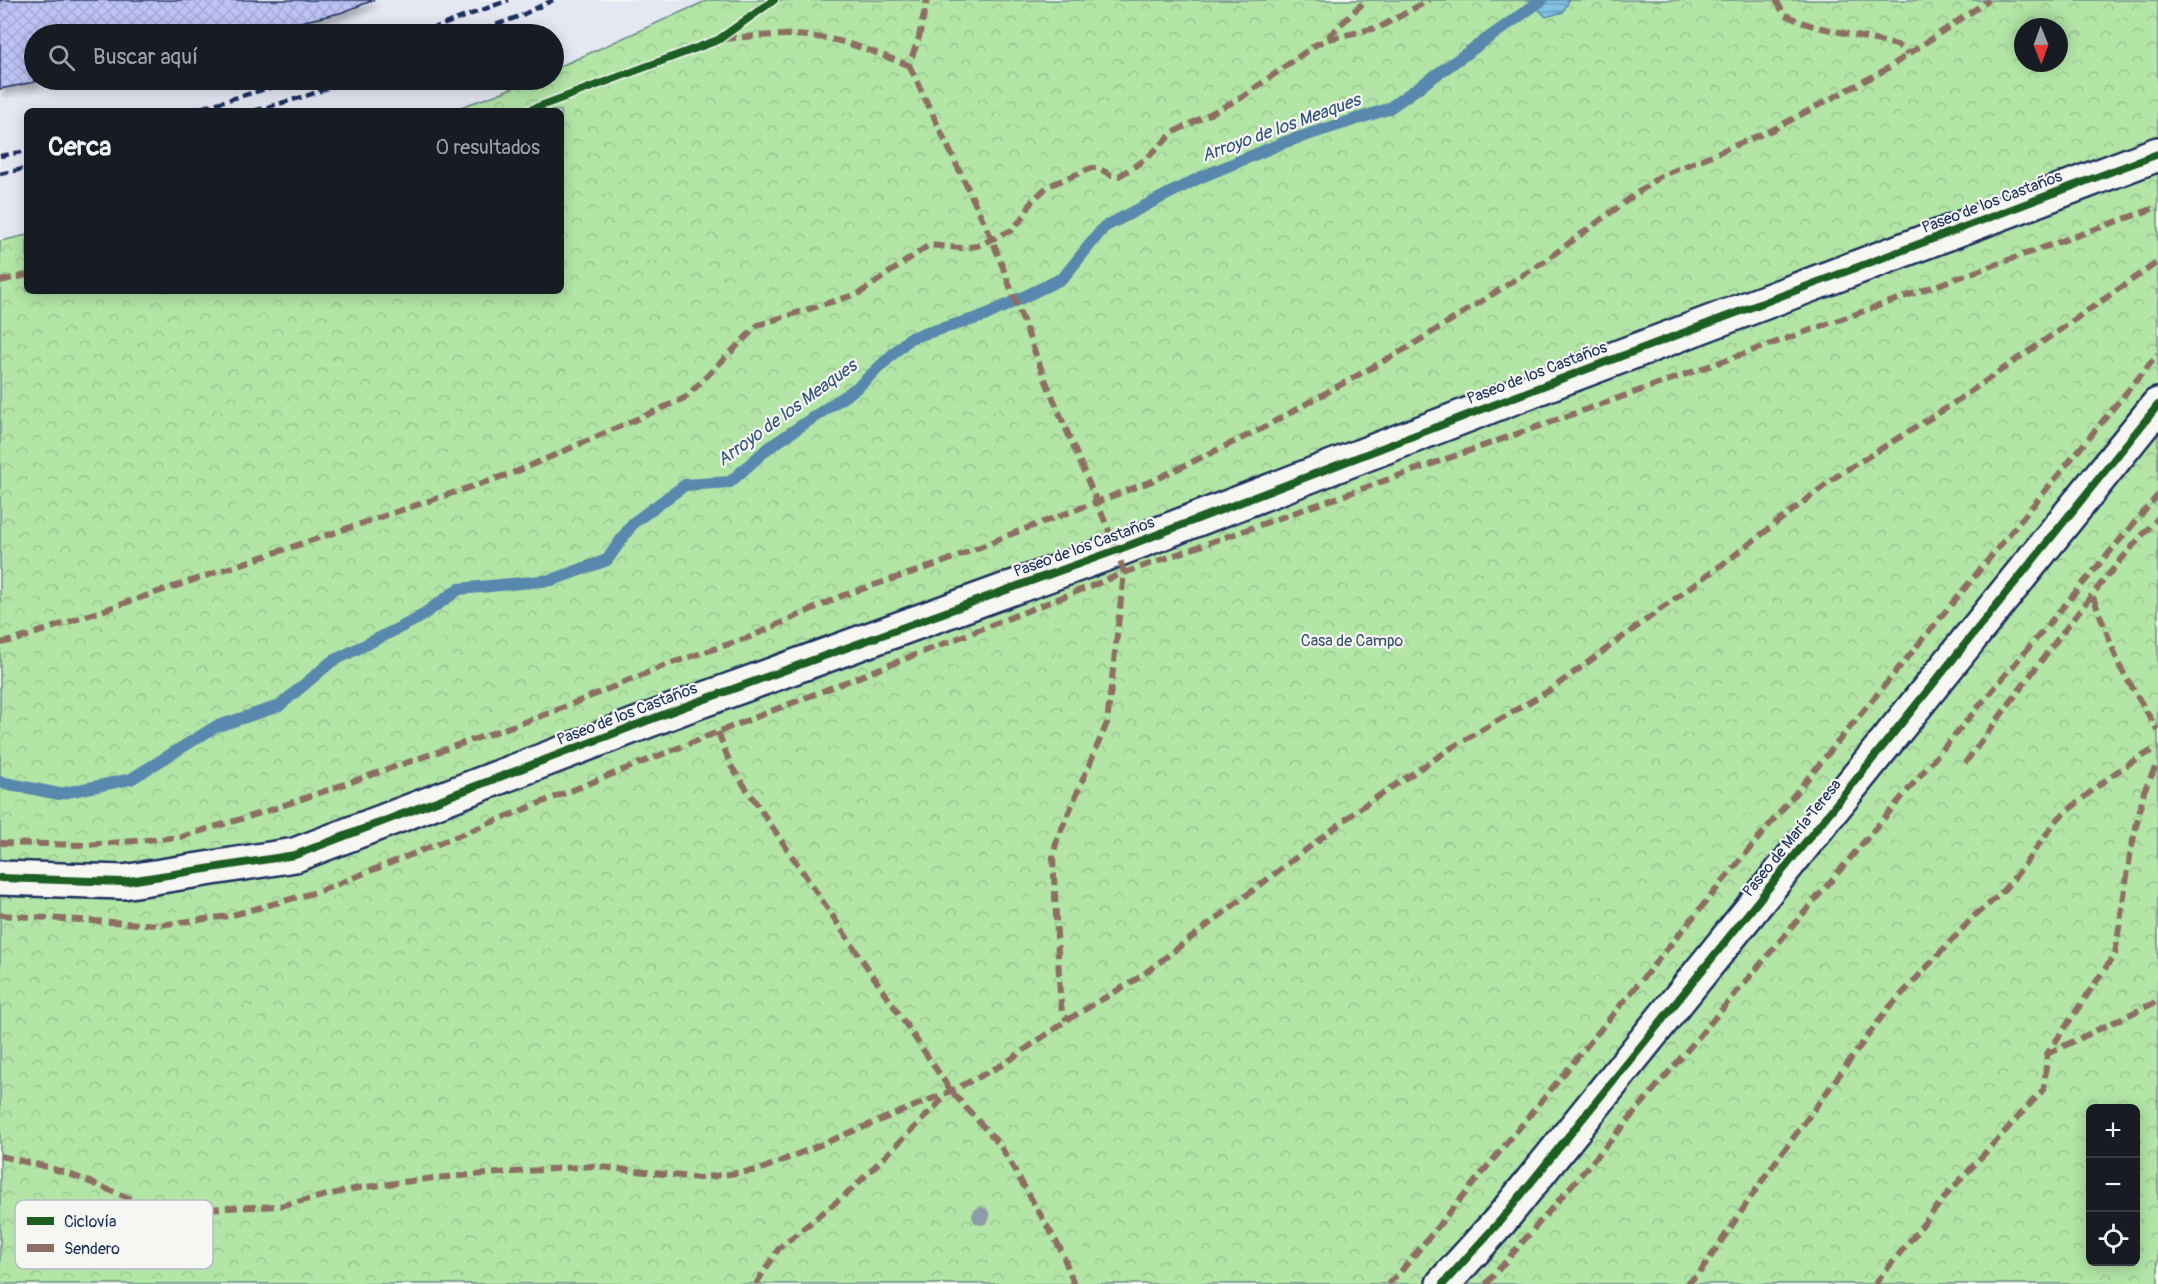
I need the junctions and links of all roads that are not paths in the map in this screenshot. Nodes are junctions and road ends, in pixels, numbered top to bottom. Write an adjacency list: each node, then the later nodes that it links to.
1 (2158, 154): 3 (street, Paseo de los Castaños)
2 (2158, 405): 4 (street, Paseo de María Teresa)
3 (0, 878)
4 (1443, 1284)

